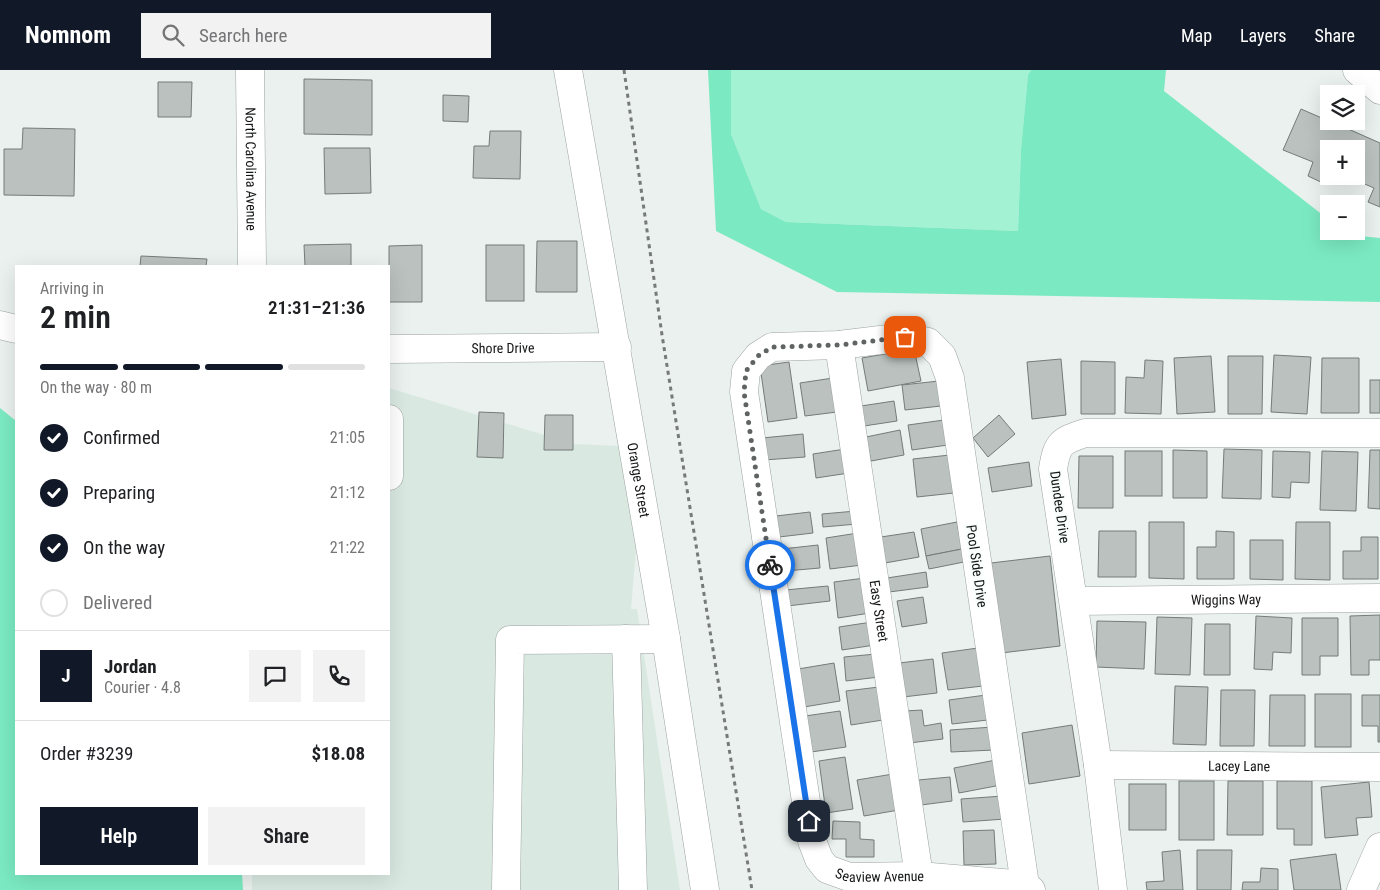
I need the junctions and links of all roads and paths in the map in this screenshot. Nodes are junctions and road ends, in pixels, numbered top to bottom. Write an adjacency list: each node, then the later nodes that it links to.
1 (250, 70): 6 (street, North Carolina Avenue)
2 (568, 70): 10 (street, Orange Street)
3 (624, 70): 25 (path)
4 (1357, 70): 5 (street)
5 (1380, 90)
6 (252, 265)
7 (0, 324): 8 (street)
8 (15, 329)
9 (839, 345): 20 (street, Easy Street); 20 (street, Seaview Avenue); 21 (street, Pool Side Drive)
10 (616, 346): 11 (street, Shore Drive); 16 (street, Orange Street)
11 (390, 349)
12 (1380, 433): 14 (street, Dundee Drive)
13 (1380, 598): 14 (street, Wiggins Way)
14 (1074, 601): 17 (street, Dundee Drive)
15 (626, 639): 16 (street); 22 (street); 23 (street)
16 (666, 639): 24 (street, Orange Street)
17 (1098, 765): 18 (street, Lacey Lane); 26 (street, Dundee Drive)
18 (1380, 767)
19 (1380, 847): 27 (street)
20 (919, 876): 21 (street, Seaview Avenue)
21 (1028, 887)
22 (506, 890)
23 (633, 890)
24 (705, 890)
25 (752, 890)
26 (1113, 890)
27 (1361, 890)

